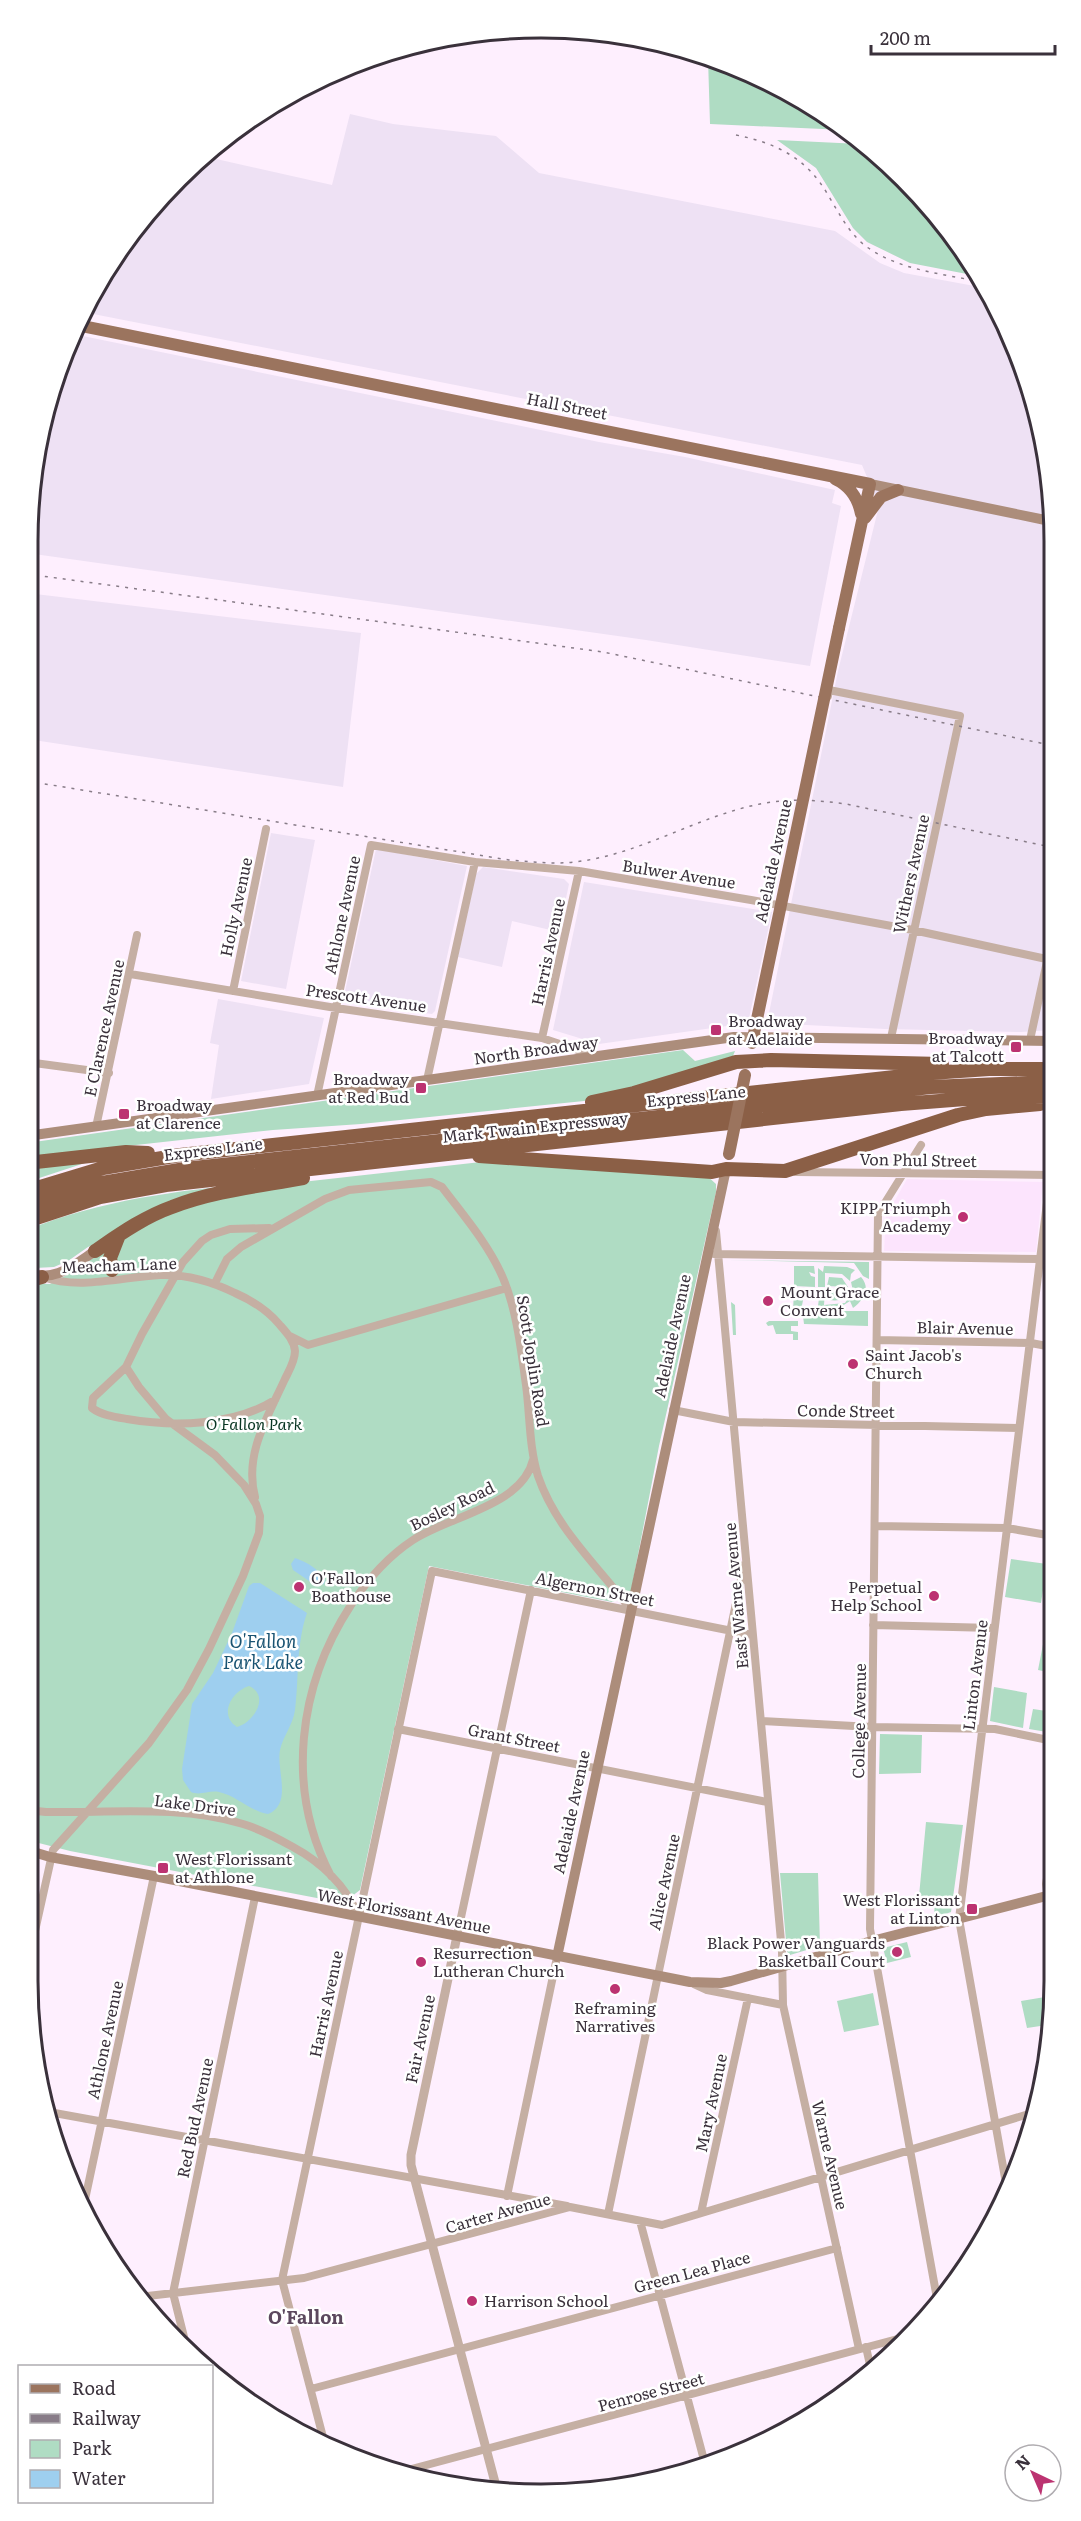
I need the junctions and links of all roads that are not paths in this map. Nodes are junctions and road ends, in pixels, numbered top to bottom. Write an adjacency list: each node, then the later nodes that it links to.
1 (85, 327): 2 (main road, Hall Street)
2 (829, 476): 3 (main road, Hall Street); 6 (main road)
3 (870, 484): 4 (main road, Hall Street); 6 (main road, Adelaide Avenue)
4 (898, 490): 5 (main road, Hall Street); 6 (main road)
5 (1043, 520)
6 (862, 521): 23 (main road, Adelaide Avenue, bridge)
7 (829, 690): 12 (street, Adelaide Avenue); 13 (street, Withers Avenue)
8 (266, 828): 18 (street, Holly Avenue)
9 (370, 845): 10 (street, Bulwer Avenue); 19 (street, Athlone Avenue)
10 (475, 862): 11 (street, Bulwer Avenue); 20 (street)
11 (579, 871): 12 (street, Bulwer Avenue); 21 (street, Harris Avenue)
12 (783, 906): 13 (street, Bulwer Avenue); 23 (street, Adelaide Avenue)
13 (913, 930): 15 (street, Bulwer Avenue); 22 (street, Withers Avenue)
14 (137, 935): 16 (street, E Clarence Avenue)
15 (1044, 959)
16 (130, 974): 18 (street, Prescott Avenue); 32 (street, E Clarence Avenue)
17 (1044, 981): 24 (street)
18 (233, 991): 19 (street, Prescott Avenue)
19 (336, 1008): 20 (street, Prescott Avenue); 35 (street, Athlone Avenue)
20 (439, 1023): 21 (street, Prescott Avenue); 33 (street)
21 (542, 1038): 26 (street, Prescott Avenue)
22 (891, 1038): 23 (main road, North Broadway); 24 (main road, North Broadway)
23 (754, 1039): 26 (main road, North Broadway); 27 (highway); 29 (main road, Adelaide Avenue)
24 (1030, 1040): 25 (main road, North Broadway)
25 (1044, 1041)
26 (596, 1057): 33 (main road, North Broadway)
27 (771, 1060): 29 (highway); 30 (highway)
28 (38, 1063): 32 (street)
29 (746, 1068): 38 (highway); 46 (main road, Adelaide Avenue, bridge)
30 (988, 1069): 31 (highway, Mark Twain Expressway); 38 (highway, Mark Twain Expressway)
31 (1044, 1069)
32 (109, 1073): 39 (street, E Clarence Avenue)
33 (427, 1080): 35 (main road, North Broadway)
34 (1044, 1082): 51 (highway, Express Lane)
35 (317, 1096): 39 (main road, North Broadway)
36 (1044, 1096): 42 (highway, Mark Twain Expressway)
37 (1044, 1104): 47 (highway)
38 (542, 1115): 43 (highway, Mark Twain Expressway)
39 (96, 1126): 40 (main road, North Broadway)
40 (38, 1134)
41 (921, 1145): 48 (street, College Avenue)
42 (452, 1153): 45 (highway, Mark Twain Expressway); 46 (highway)
43 (180, 1155): 44 (highway); 50 (highway, Mark Twain Expressway)
44 (38, 1162)
45 (364, 1163): 52 (highway, Mark Twain Expressway); 55 (highway)
46 (726, 1169): 47 (highway); 57 (main road, Adelaide Avenue)
47 (785, 1171): 48 (street, Von Phul Street)
48 (904, 1174): 49 (street, Von Phul Street); 58 (street, College Avenue)
49 (1044, 1175)
50 (38, 1187)
51 (38, 1202)
52 (38, 1217)
53 (1044, 1221): 59 (street, Linton Avenue)
54 (273, 1228): 61 (street); 65 (street, Scott Joplin Road); 66 (street, Scott Joplin Road)
55 (120, 1234): 56 (highway); 60 (highway)
56 (95, 1251): 60 (street); 63 (main road)
57 (713, 1254): 58 (street); 75 (main road, Adelaide Avenue); 77 (street, East Warne Avenue)
58 (878, 1256): 59 (street); 68 (street, College Avenue)
59 (1039, 1259): 69 (street, Linton Avenue)
60 (117, 1275): 61 (street, Meacham Lane); 63 (street, Meacham Lane)
61 (175, 1275): 65 (street, Meacham Lane); 73 (street)
62 (38, 1276): 63 (main road)
63 (42, 1277): 64 (highway)
64 (38, 1278)
65 (215, 1283): 67 (street, Meacham Lane)
66 (507, 1288): 70 (street); 80 (street, Scott Joplin Road)
67 (289, 1335): 70 (street, Meacham Lane); 72 (street)
68 (876, 1340): 69 (street, Blair Avenue); 78 (street, College Avenue)
69 (1030, 1343): 71 (street, Blair Avenue); 79 (street, Linton Avenue)
70 (308, 1345): 72 (street)
71 (1044, 1346)
72 (294, 1360): 74 (street)
73 (126, 1366): 76 (street); 76 (street)
74 (275, 1400): 76 (street); 81 (street)
75 (673, 1410): 77 (street, Conde Street); 88 (main road, Adelaide Avenue)
76 (169, 1422): 81 (street)
77 (734, 1422): 78 (street, Conde Street); 85 (street, East Warne Avenue)
78 (876, 1426): 79 (street, Conde Street); 82 (street, College Avenue)
79 (1019, 1428): 83 (street, Linton Avenue)
80 (534, 1458): 88 (street, Scott Joplin Road); 107 (street, Bosley Road)
81 (256, 1504): 103 (street)
82 (875, 1526): 83 (street); 89 (street, College Avenue)
83 (1007, 1528): 84 (street); 90 (street, Linton Avenue)
84 (1044, 1534)
85 (746, 1555): 91 (street, Alice Avenue); 92 (street, East Warne Avenue)
86 (432, 1571): 87 (street, Algernon Street); 96 (street, Harris Avenue)
87 (531, 1590): 88 (street, Algernon Street); 98 (street, Fair Avenue)
88 (631, 1610): 91 (street, Algernon Street); 99 (main road, Adelaide Avenue)
89 (873, 1625): 90 (street); 94 (street, College Avenue)
90 (993, 1628): 95 (street, Linton Avenue)
91 (730, 1630): 92 (street, Algernon Street); 100 (street, Alice Avenue)
92 (752, 1635): 93 (street, East Warne Avenue)
93 (761, 1721): 94 (street); 101 (street, East Warne Avenue)
94 (872, 1727): 95 (street); 114 (street, College Avenue)
95 (982, 1728): 97 (street); 112 (street, Linton Avenue)
96 (398, 1729): 98 (street, Grant Street); 111 (street, Harris Avenue)
97 (1044, 1739)
98 (498, 1749): 99 (street, Grant Street); 113 (street, Fair Avenue)
99 (598, 1768): 100 (street, Grant Street); 115 (main road, Adelaide Avenue)
100 (697, 1788): 101 (street, Grant Street); 117 (street, Alice Avenue)
101 (767, 1802): 116 (street, East Warne Avenue)
102 (38, 1810): 103 (street, Lake Drive)
103 (86, 1812): 105 (street); 107 (street, Lake Drive)
104 (38, 1853): 105 (main road, West Florissant Avenue)
105 (50, 1857): 106 (main road, West Florissant Avenue); 110 (street)
106 (154, 1876): 108 (main road, West Florissant Avenue); 123 (street, Athlone Avenue)
107 (332, 1876): 111 (street, Lake Drive)
108 (255, 1897): 111 (main road, West Florissant Avenue); 125 (street, Red Bud Avenue)
109 (1044, 1897): 112 (main road, West Florissant Avenue)
110 (38, 1914)
111 (359, 1917): 113 (main road, West Florissant Avenue); 127 (street, Harris Avenue)
112 (959, 1919): 114 (main road, West Florissant Avenue); 124 (street, Linton Avenue)
113 (457, 1936): 115 (main road, West Florissant Avenue); 130 (street, Fair Avenue)
114 (872, 1941): 116 (main road, West Florissant Avenue); 126 (street, College Avenue)
115 (557, 1957): 117 (main road, West Florissant Avenue); 132 (street, Adelaide Avenue)
116 (781, 1966): 118 (main road, West Florissant Avenue); 120 (street, Warne Avenue)
117 (658, 1975): 118 (main road, West Florissant Avenue); 135 (street, Alice Avenue)
118 (690, 1982): 119 (street)
119 (748, 1998): 120 (street); 134 (street, Mary Avenue)
120 (783, 2005): 129 (street, Warne Avenue)
121 (56, 2113): 123 (street)
122 (1025, 2115): 124 (street, Carter Avenue)
123 (101, 2121): 125 (street); 131 (street, Athlone Avenue)
124 (996, 2124): 126 (street, Carter Avenue); 128 (street, Linton Avenue)
125 (204, 2140): 127 (street); 141 (street, Red Bud Avenue)
126 (911, 2150): 129 (street, Carter Avenue); 140 (street, College Avenue)
127 (307, 2158): 130 (street); 139 (street, Harris Avenue)
128 (1004, 2174)
129 (821, 2177): 134 (street, Carter Avenue); 138 (street, Warne Avenue)
130 (416, 2178): 132 (street); 137 (street, Fair Avenue)
131 (86, 2196)
132 (507, 2196): 133 (street)
133 (570, 2207): 135 (street, Carter Avenue); 137 (street, Carter Avenue)
134 (701, 2213): 136 (street, Carter Avenue)
135 (608, 2214): 136 (street, Carter Avenue)
136 (640, 2221): 142 (street)
137 (433, 2245): 139 (street, Carter Avenue); 146 (street, Fair Avenue)
138 (837, 2248): 142 (street, Green Lea Place); 147 (street, Warne Avenue)
139 (282, 2280): 141 (street, Carter Avenue); 149 (street, Harris Avenue)
140 (936, 2292)
141 (173, 2293): 143 (street, Carter Avenue); 144 (street, Red Bud Avenue)
142 (660, 2295): 146 (street, Green Lea Place); 150 (street)
143 (148, 2296)
144 (183, 2334)
145 (892, 2340): 147 (street, Penrose Street)
146 (460, 2347): 149 (street, Green Lea Place); 152 (street, Fair Avenue)
147 (862, 2348): 148 (street, Warne Avenue); 150 (street, Penrose Street)
148 (869, 2362)
149 (311, 2389): 151 (street, Harris Avenue)
150 (686, 2397): 152 (street, Penrose Street); 153 (street)
151 (322, 2434)
152 (486, 2448): 154 (street, Penrose Street); 155 (street, Fair Avenue)
153 (703, 2457)
154 (416, 2468)
155 (495, 2481)

